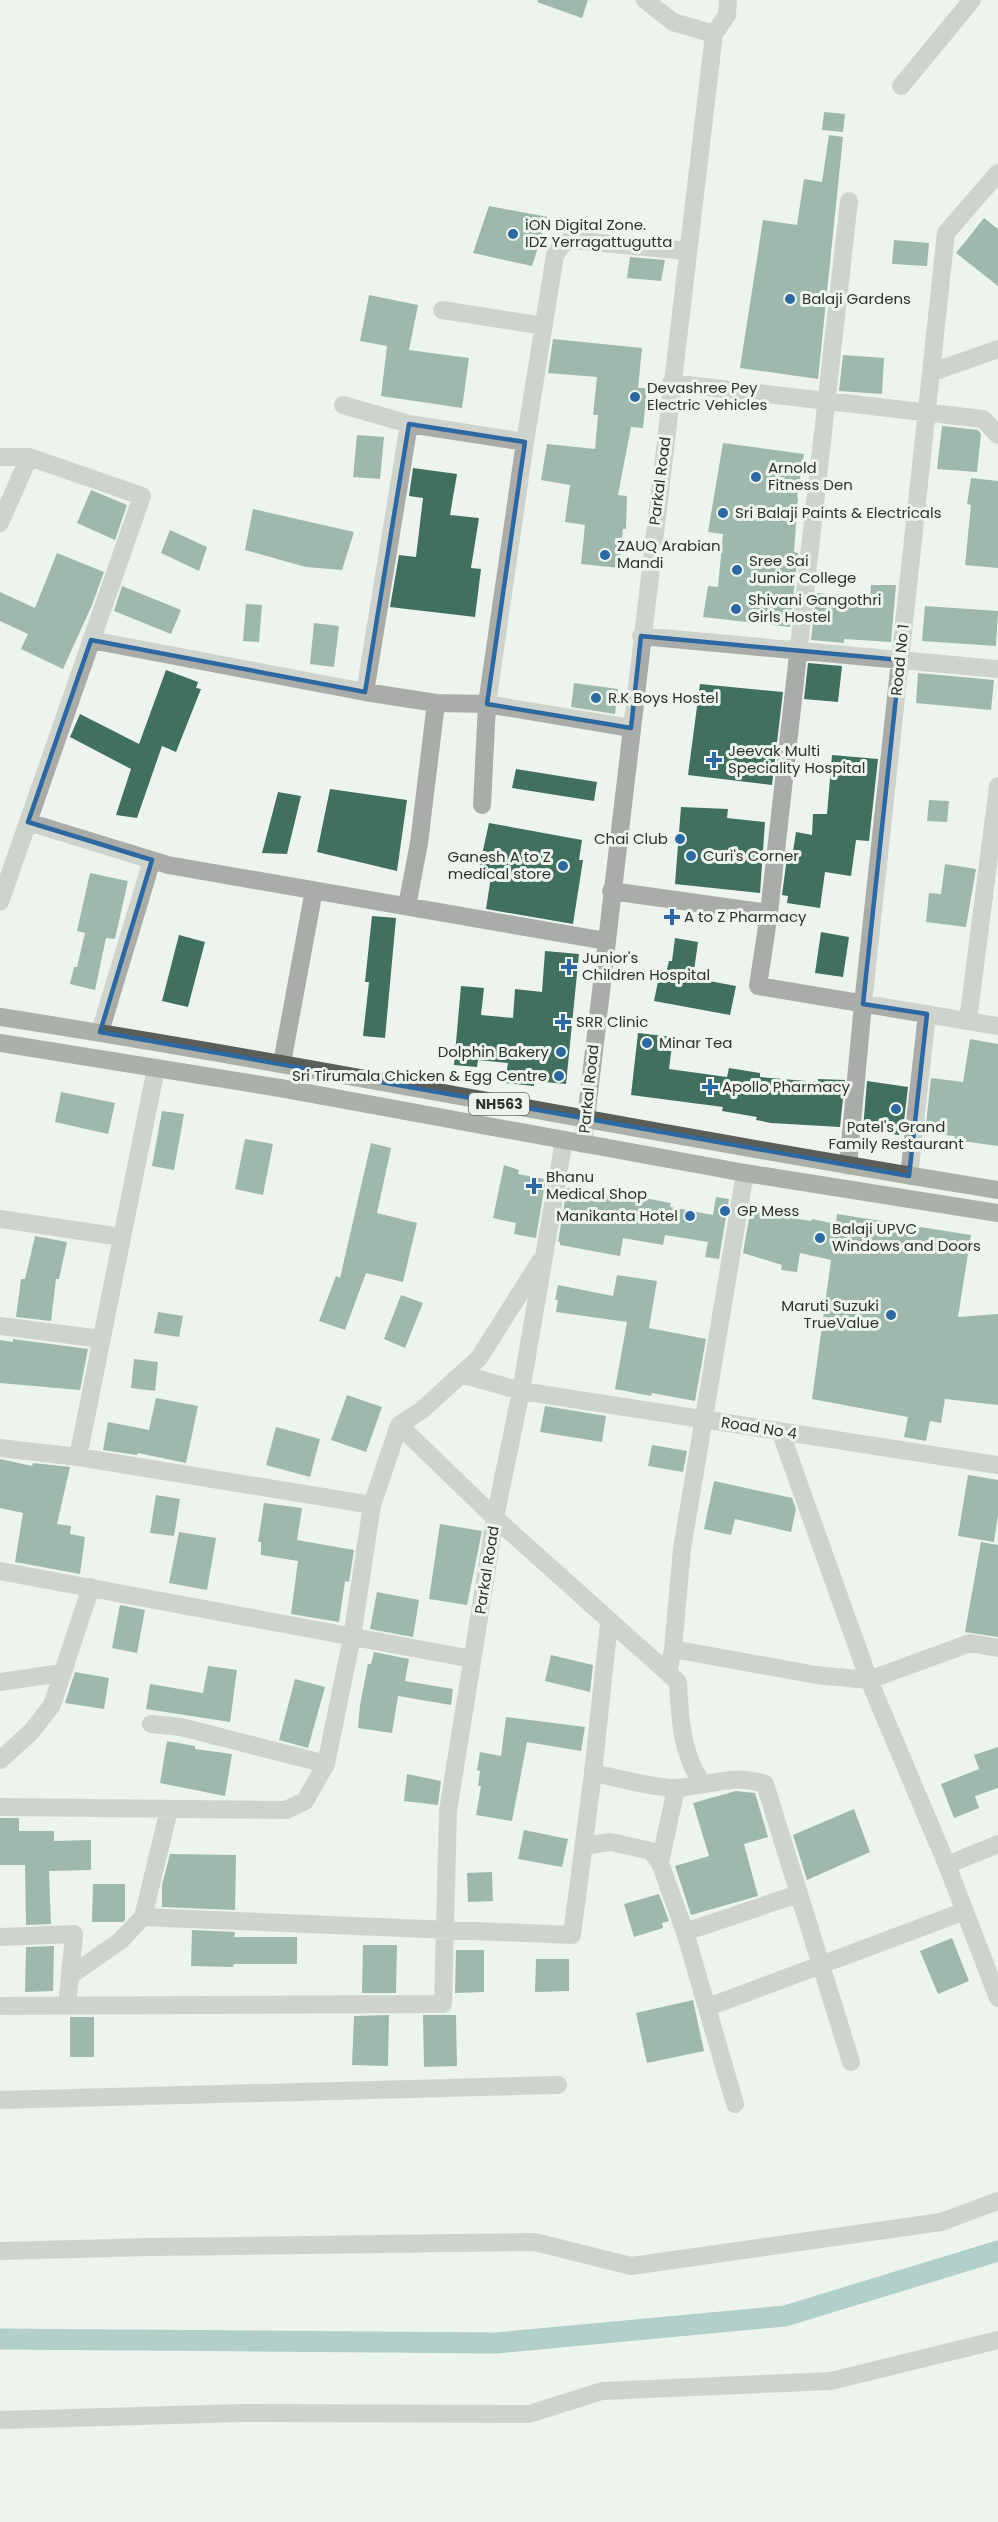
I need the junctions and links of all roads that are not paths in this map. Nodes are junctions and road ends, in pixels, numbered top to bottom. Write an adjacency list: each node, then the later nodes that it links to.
1 (645, 0): 4 (street)
2 (728, 0): 4 (street, Parkal Road)
3 (972, 0): 5 (street)
4 (714, 34): 8 (street, Parkal Road)
5 (901, 86)
6 (998, 173): 12 (street, Road No 1)
7 (849, 201): 14 (street)
8 (687, 251): 10 (street); 13 (street, Parkal Road)
9 (441, 310): 10 (street)
10 (544, 326): 19 (street)
11 (998, 349): 12 (street)
12 (933, 372): 16 (street, Road No 1)
13 (671, 383): 14 (street); 23 (street, Parkal Road)
14 (826, 401): 16 (street); 25 (street)
15 (343, 405): 17 (street)
16 (927, 412): 18 (street); 26 (street, Road No 1)
17 (410, 424): 19 (street); 28 (street)
18 (998, 435)
19 (525, 442): 30 (street)
20 (29, 456): 21 (street); 22 (street); 24 (street)
21 (0, 457)
22 (0, 523)
23 (641, 636): 25 (street); 31 (street, Parkal Road)
24 (92, 640): 28 (street); 34 (street)
25 (799, 651): 26 (street); 41 (street)
26 (900, 660): 27 (street); 43 (street, Road No 1)
27 (998, 669)
28 (365, 692): 29 (street)
29 (436, 703): 30 (street); 40 (street)
30 (487, 704): 31 (street); 33 (street)
31 (631, 728): 37 (street, Parkal Road)
32 (998, 786): 39 (street)
33 (482, 805)
34 (28, 822): 35 (street); 38 (street)
35 (152, 860): 36 (street); 48 (street)
36 (314, 890): 40 (street); 50 (street)
37 (611, 891): 41 (street); 42 (street, Parkal Road)
38 (0, 902)
39 (991, 902): 46 (street)
40 (407, 906): 42 (street)
41 (770, 913): 43 (street)
42 (606, 941): 52 (street, Parkal Road)
43 (863, 1004): 44 (street); 55 (street, Road No 1)
44 (927, 1014): 46 (street); 57 (street)
45 (0, 1017): 48 (highway, NH563)
46 (968, 1021): 47 (street)
47 (998, 1026)
48 (100, 1032): 50 (highway, NH563)
49 (0, 1043): 51 (highway, NH563)
50 (282, 1063): 52 (highway, NH563)
51 (156, 1068): 53 (highway, NH563); 61 (street)
52 (586, 1120): 54 (street, Parkal Road); 55 (highway, NH563)
53 (564, 1140): 54 (highway, NH563); 62 (street, Parkal Road)
54 (583, 1144): 56 (highway, NH563)
55 (848, 1166): 57 (highway, NH563)
56 (745, 1173): 59 (highway, NH563); 67 (street)
57 (909, 1176): 58 (highway, NH563)
58 (998, 1190)
59 (998, 1213)
60 (0, 1219): 61 (street)
61 (121, 1237): 64 (street)
62 (545, 1253): 65 (street); 66 (street, Parkal Road)
63 (0, 1326): 64 (street)
64 (101, 1339): 71 (street)
65 (461, 1374): 66 (street, Road No 4); 68 (street)
66 (520, 1391): 67 (street, Road No 4); 74 (street, Parkal Road)
67 (704, 1419): 69 (street, Road No 4); 80 (street)
68 (399, 1425): 73 (street); 74 (street)
69 (780, 1431): 72 (street, Road No 4); 84 (street)
70 (0, 1448): 71 (street)
71 (78, 1457): 73 (street)
72 (998, 1465)
73 (372, 1505): 78 (street)
74 (495, 1518): 77 (street); 81 (street, Parkal Road)
75 (0, 1571): 76 (street)
76 (91, 1587): 78 (street); 82 (street)
77 (609, 1623): 83 (street); 89 (street)
78 (352, 1637): 81 (street); 88 (street)
79 (998, 1647): 84 (street)
80 (673, 1649): 83 (street); 84 (street)
81 (472, 1659): 101 (street, Parkal Road)
82 (62, 1673): 85 (street); 87 (street)
83 (668, 1673): 90 (street)
84 (870, 1680): 97 (street)
85 (0, 1682)
86 (151, 1724): 88 (street)
87 (0, 1760)
88 (326, 1764): 93 (street)
89 (593, 1773): 91 (street); 95 (street)
90 (702, 1783): 91 (street); 98 (street)
91 (675, 1788): 96 (street)
92 (0, 1807): 93 (street)
93 (169, 1810): 100 (street)
94 (998, 1844): 97 (street)
95 (583, 1846): 96 (street); 101 (street)
96 (660, 1863): 102 (street)
97 (947, 1865): 99 (street)
98 (798, 1894): 102 (street); 104 (street)
99 (965, 1911): 104 (street); 106 (street)
100 (143, 1917): 101 (street); 105 (street)
101 (444, 1930): 108 (street, Parkal Road)
102 (685, 1932): 109 (street)
103 (0, 1937): 105 (street)
104 (821, 1965): 109 (street); 110 (street)
105 (70, 1976): 108 (street)
106 (998, 1998)
107 (0, 2006): 108 (street)
108 (68, 2006)
109 (708, 2007): 113 (street)
110 (851, 2062)
111 (558, 2085): 112 (street)
112 (0, 2100)
113 (735, 2104)
114 (998, 2201): 115 (street)
115 (0, 2251)
116 (998, 2340): 117 (street)
117 (0, 2420)

